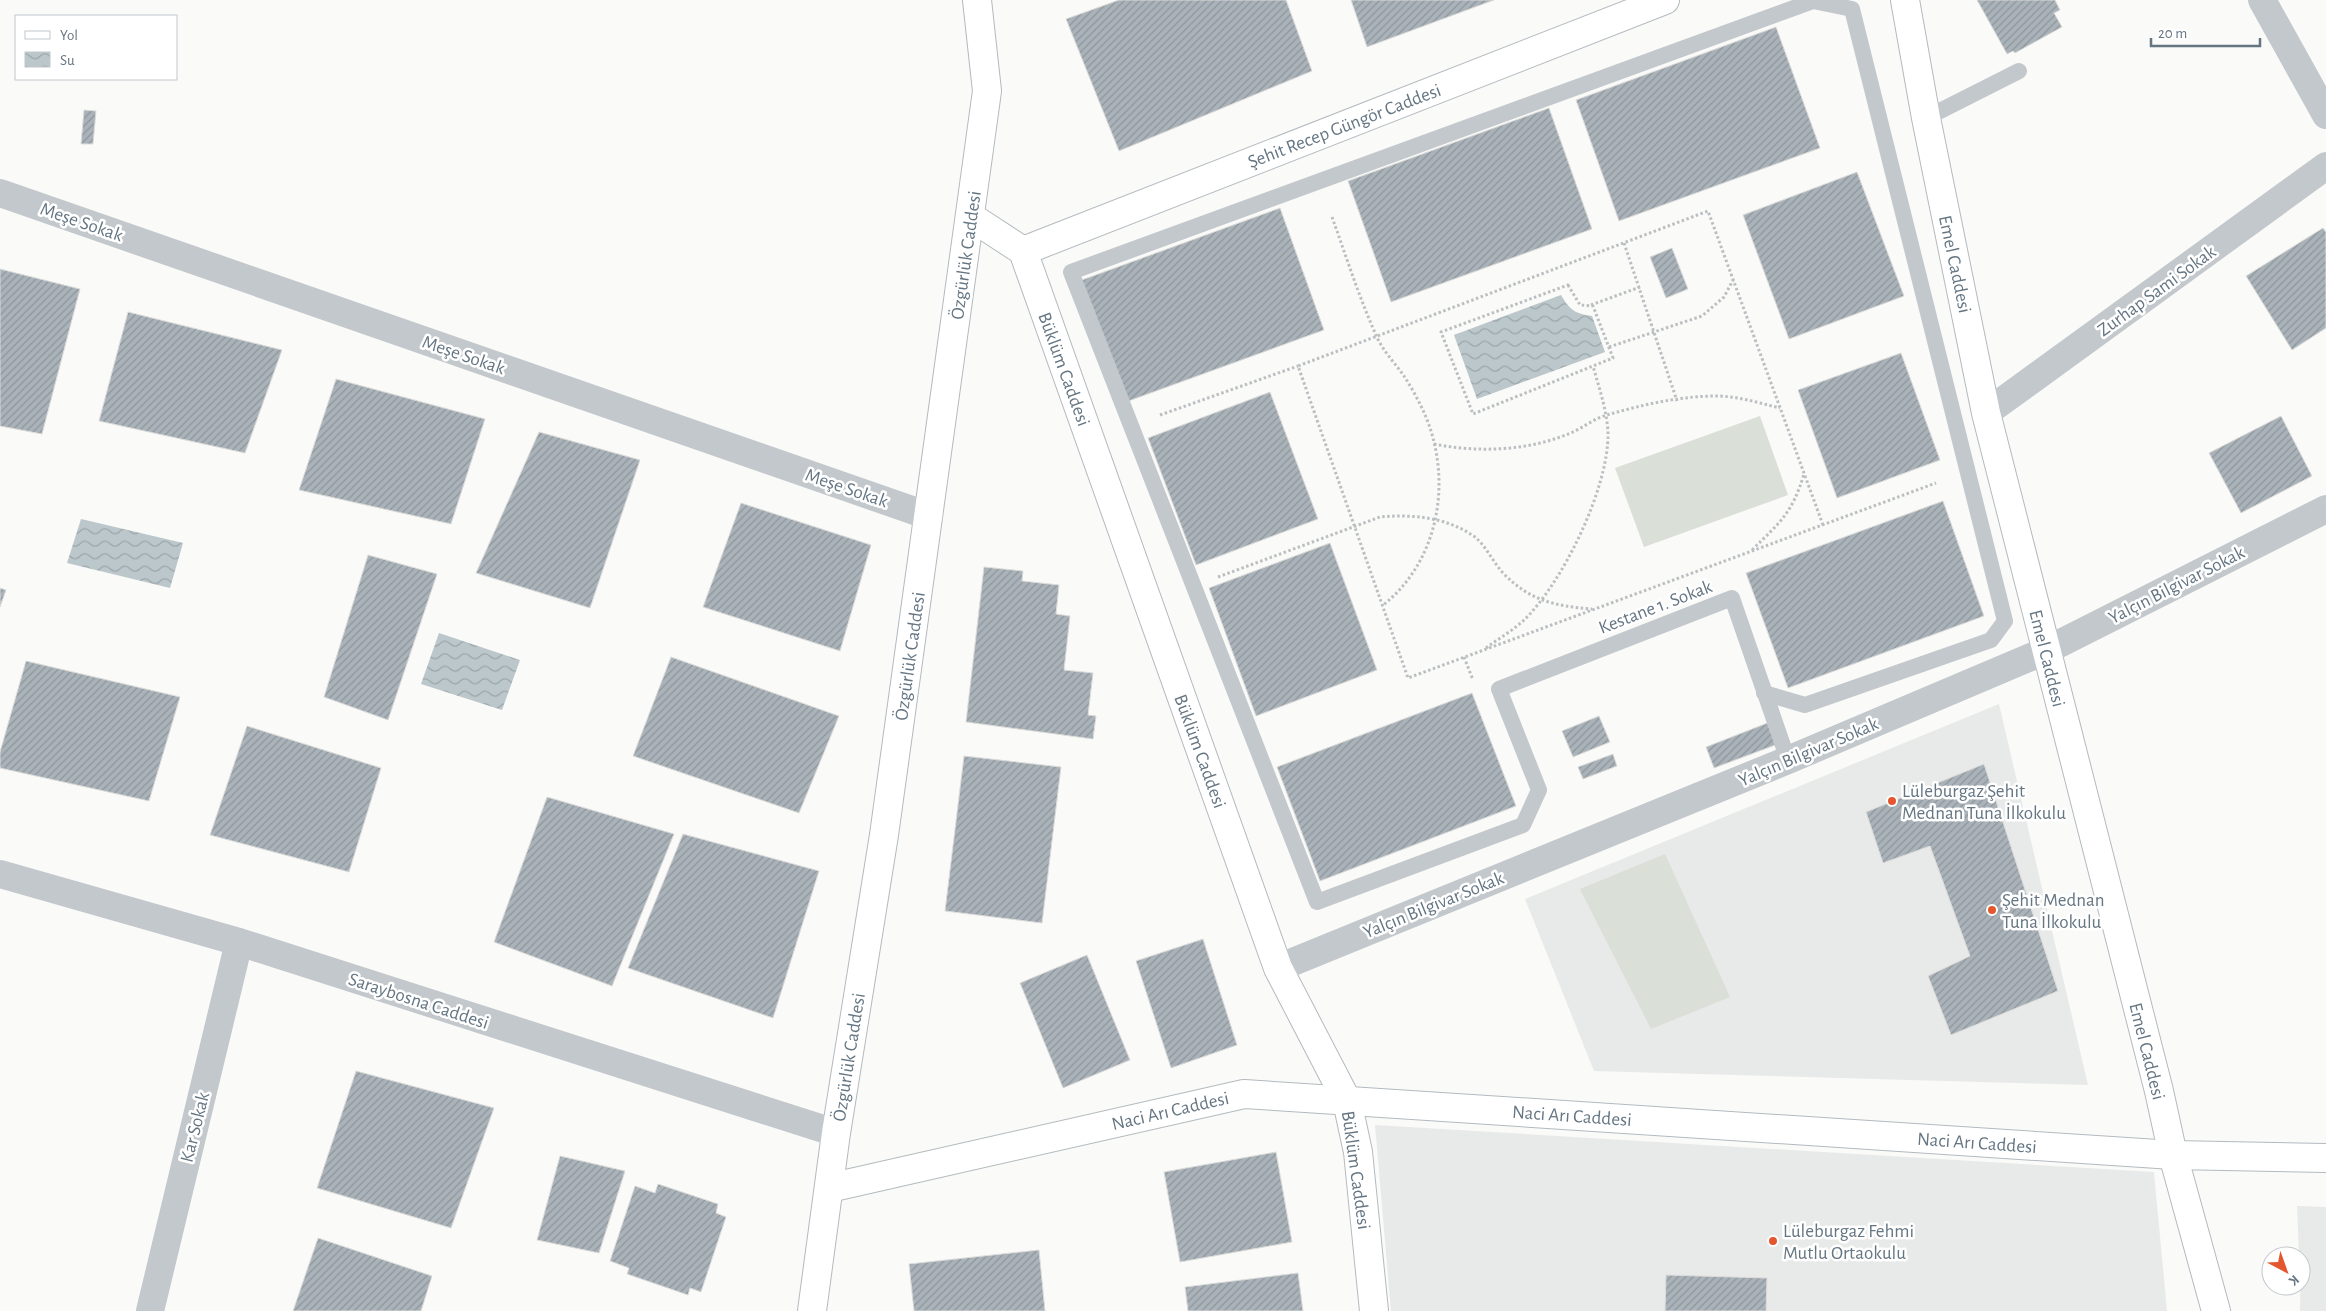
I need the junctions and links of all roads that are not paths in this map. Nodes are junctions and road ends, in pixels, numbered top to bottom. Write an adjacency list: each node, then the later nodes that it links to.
1 (1666, 0): 11 (street, Şehit Recep Güngör Caddesi)
2 (1905, 0): 7 (street, Emel Caddesi)
3 (2262, 0): 6 (street)
4 (981, 2): 10 (street, Özgürlük Caddesi)
5 (2019, 71): 7 (lane)
6 (2326, 114)
7 (1926, 118): 12 (street, Emel Caddesi)
8 (2326, 166): 12 (street, Zurhap Sami Sokak)
9 (0, 193): 14 (street, Meşe Sokak)
10 (971, 217): 11 (street); 14 (street, Özgürlük Caddesi)
11 (1023, 251): 20 (street, Büklüm Caddesi)
12 (1986, 413): 15 (street, Emel Caddesi)
13 (2326, 509): 15 (street, Yalçın Bilgivar Sokak)
14 (929, 516): 22 (street, Özgürlük Caddesi)
15 (2045, 650): 17 (street, Yalçın Bilgivar Sokak); 23 (street, Emel Caddesi)
16 (1764, 693): 16 (lane, Kestane 1. Sokak); 17 (lane)
17 (1788, 760): 20 (street, Yalçın Bilgivar Sokak)
18 (0, 874): 19 (street, Saraybosna Caddesi)
19 (239, 942): 22 (street, Saraybosna Caddesi); 26 (street, Kar Sokak)
20 (1278, 968): 21 (street, Büklüm Caddesi)
21 (1348, 1101): 23 (street, Naci Arı Caddesi); 25 (street, Naci Arı Caddesi); 28 (street, Büklüm Caddesi)
22 (836, 1133): 25 (street, Özgürlük Caddesi)
23 (2173, 1154): 24 (street, Naci Arı Caddesi); 29 (street, Emel Caddesi)
24 (2326, 1158)
25 (829, 1188): 27 (street, Özgürlük Caddesi)
26 (150, 1311)
27 (812, 1311)
28 (1374, 1311)
29 (2216, 1311)

